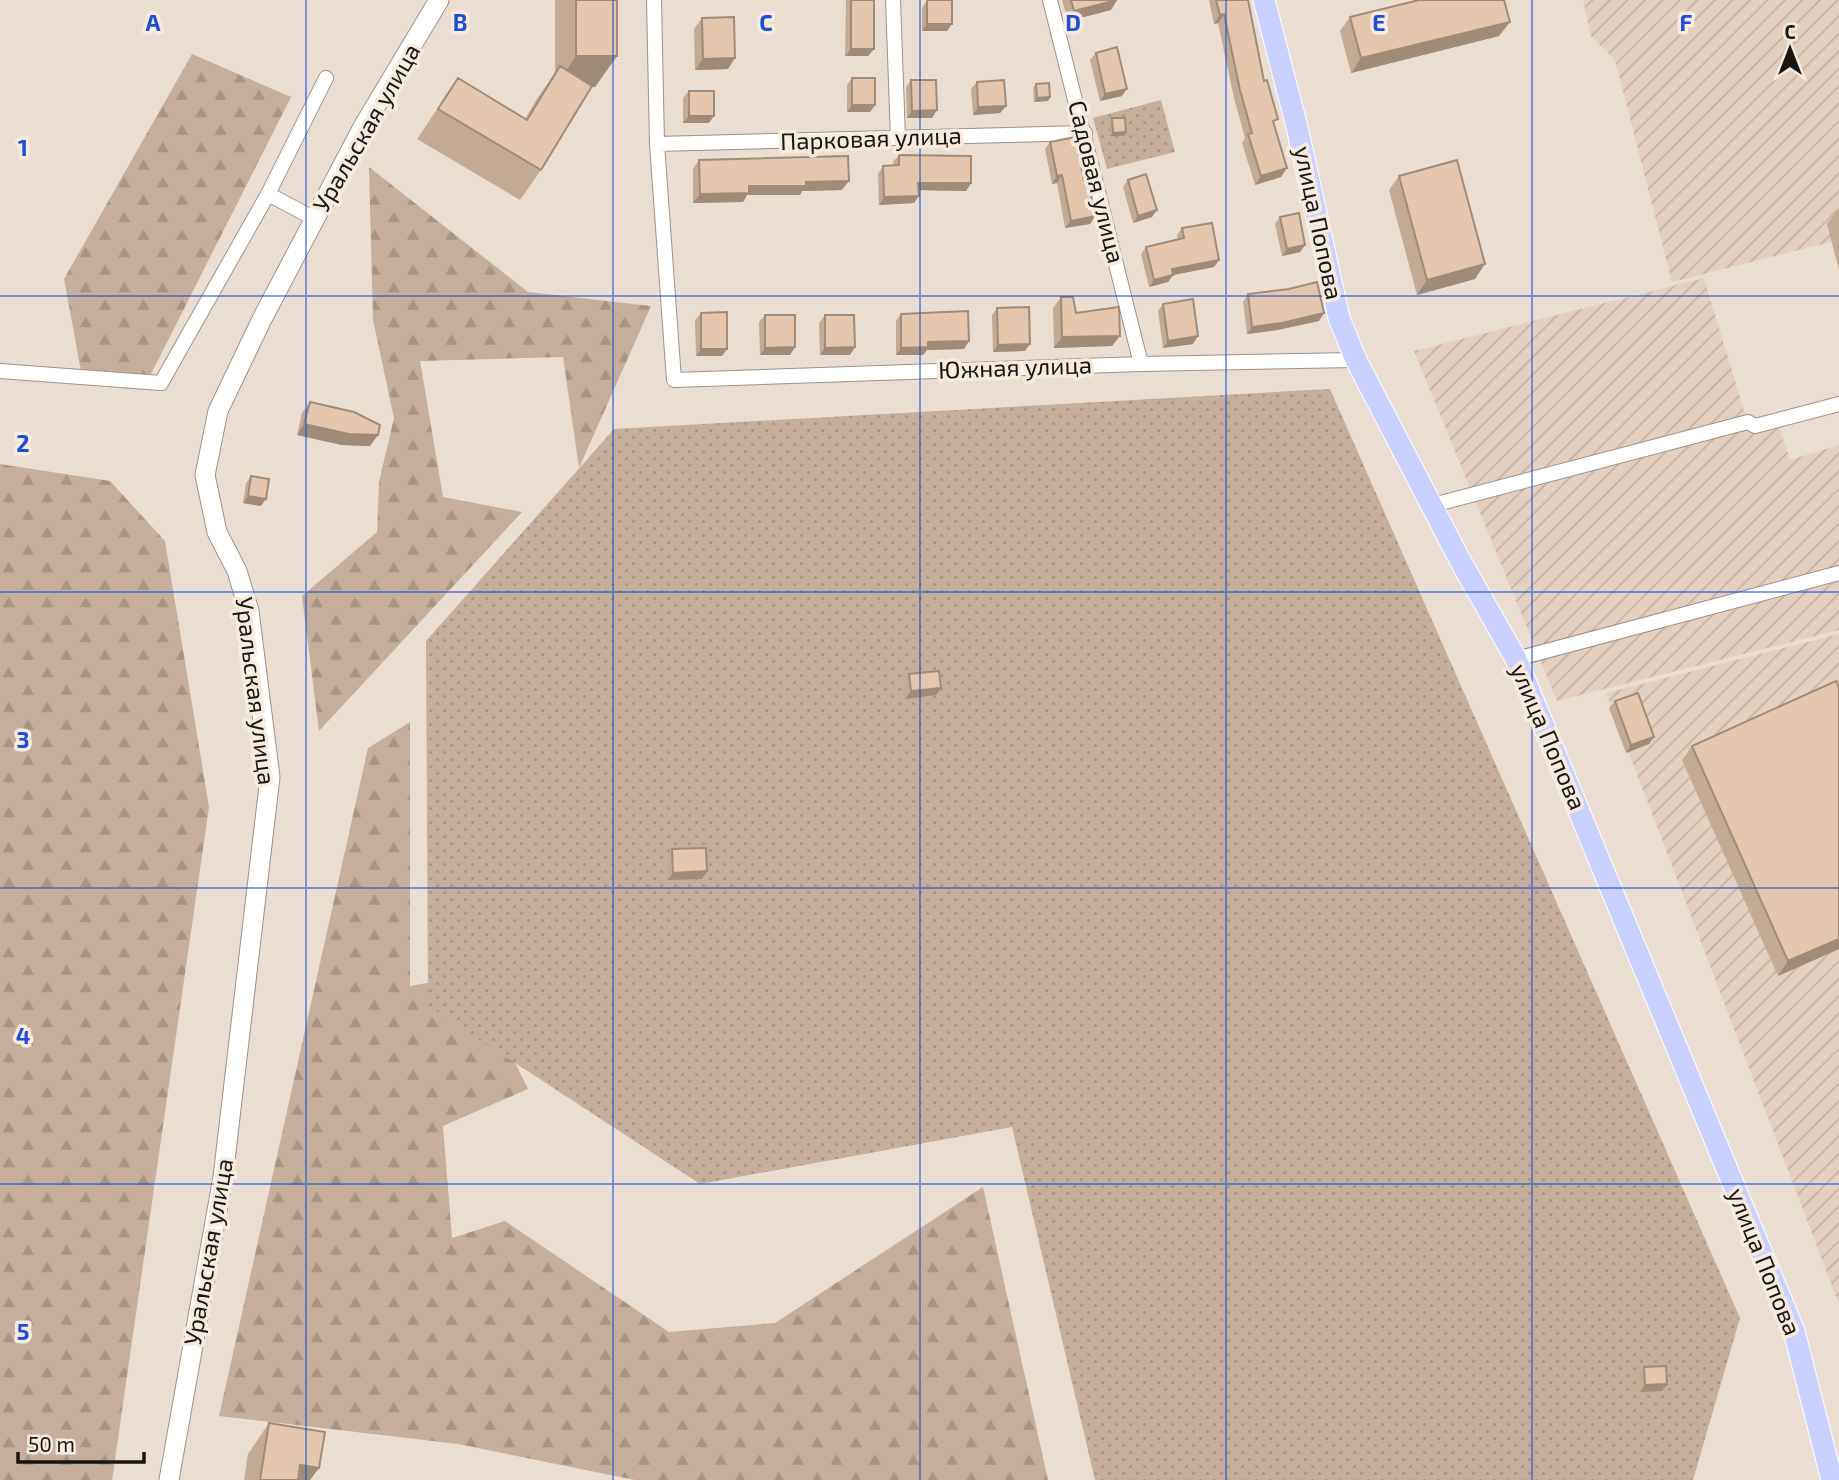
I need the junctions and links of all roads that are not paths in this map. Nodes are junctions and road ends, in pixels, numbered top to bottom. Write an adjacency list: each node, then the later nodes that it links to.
1 (439, 0): 11 (street, Уральская улица)
2 (654, 0): 9 (street)
3 (893, 0): 8 (street)
4 (1050, 0): 7 (street, Садовая улица)
5 (1264, 0): 12 (main road, улица Попова)
6 (326, 78): 10 (street)
7 (1085, 133): 8 (street, Парковая улица); 13 (street, Садовая улица)
8 (898, 138): 9 (street, Парковая улица)
9 (657, 144): 13 (street, Южная улица)
10 (268, 194): 11 (street); 14 (street)
11 (315, 219): 19 (street, Уральская улица)
12 (1356, 360): 13 (street, Южная улица); 16 (main road, улица Попова)
13 (1141, 364)
14 (0, 371)
15 (1839, 404): 16 (street)
16 (1433, 505): 18 (main road, улица Попова)
17 (1839, 573): 18 (street)
18 (1516, 659): 20 (main road, улица Попова)
19 (169, 1480)
20 (1832, 1480)

